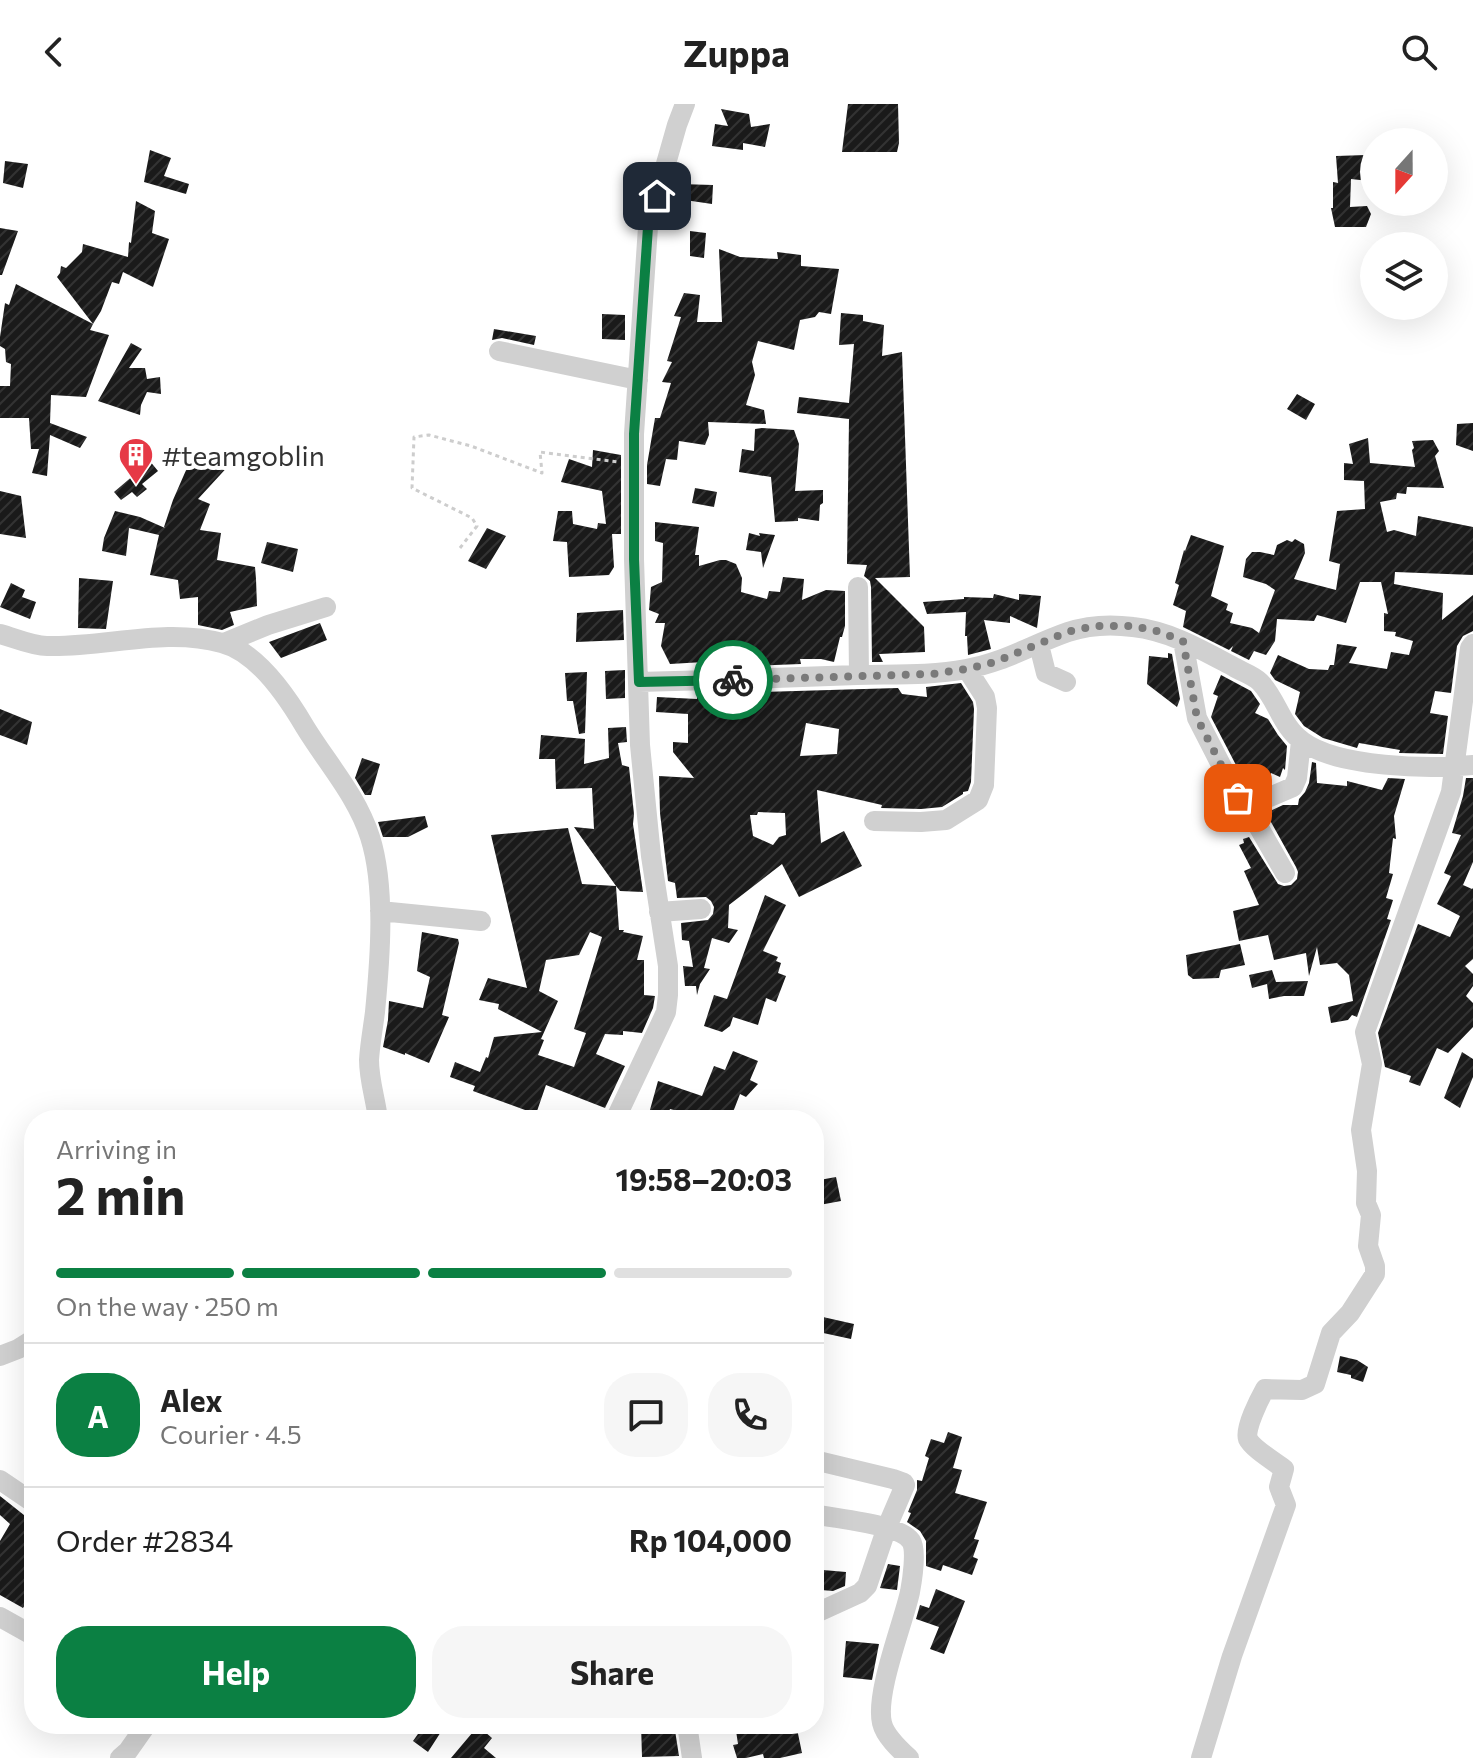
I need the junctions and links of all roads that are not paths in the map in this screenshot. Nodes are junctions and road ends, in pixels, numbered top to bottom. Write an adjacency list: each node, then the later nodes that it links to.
1 (685, 104): 3 (street)
2 (499, 351): 3 (street)
3 (638, 380): 13 (street)
4 (858, 587): 12 (street)
5 (326, 607): 8 (street)
6 (0, 634): 8 (street)
7 (1183, 641): 10 (street); 15 (street); 17 (street)
8 (224, 643): 21 (street)
9 (1473, 644): 16 (street)
10 (1039, 645): 11 (street); 14 (street)
11 (967, 669): 12 (street); 18 (street)
12 (859, 675): 13 (street)
13 (639, 682): 22 (street)
14 (1066, 682)
15 (1301, 741): 16 (street); 17 (street)
16 (1464, 766): 41 (street)
17 (1246, 805): 19 (street)
18 (874, 821)
19 (1285, 873)
20 (701, 909): 22 (street)
21 (380, 911): 23 (street); 24 (street)
22 (659, 912): 25 (street)
23 (481, 921)
24 (376, 1110)
25 (620, 1110)
26 (24, 1345): 27 (street)
27 (0, 1356)
28 (824, 1463): 32 (street)
29 (0, 1480): 30 (street)
30 (24, 1496)
31 (824, 1516): 32 (street)
32 (887, 1527): 33 (street); 40 (street)
33 (824, 1609)
34 (0, 1617): 35 (street)
35 (24, 1630)
36 (140, 1734): 38 (street)
37 (688, 1734): 39 (street)
38 (120, 1758)
39 (692, 1758)
40 (909, 1758)
41 (1201, 1758)

